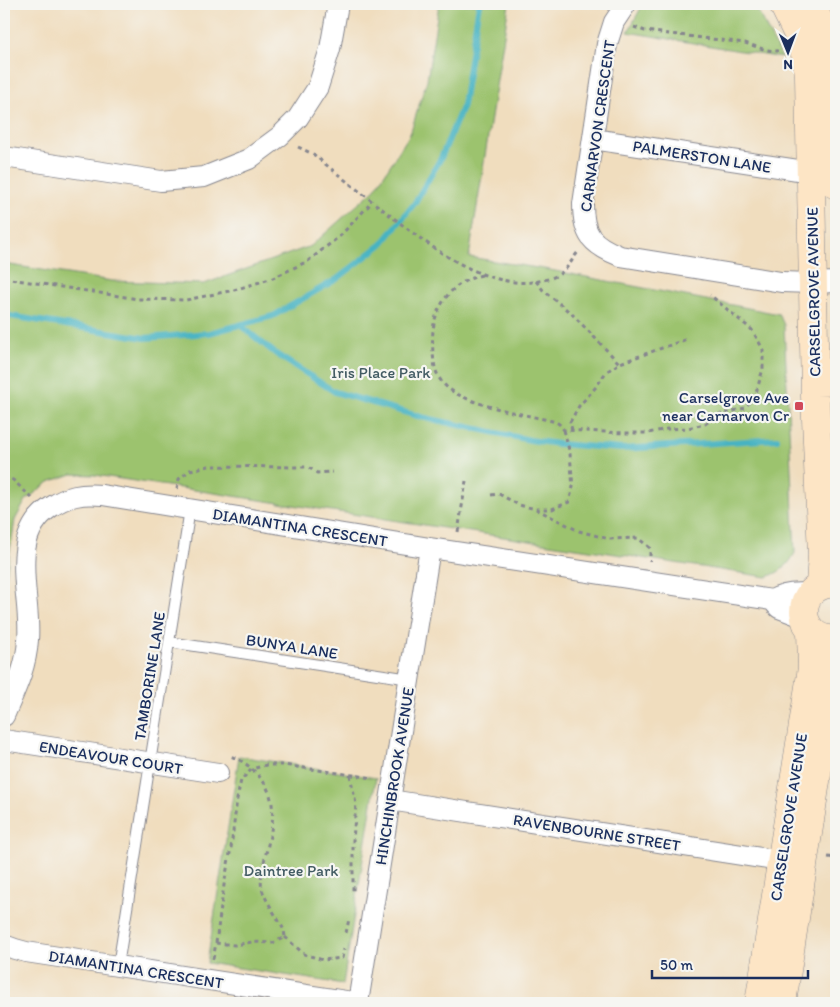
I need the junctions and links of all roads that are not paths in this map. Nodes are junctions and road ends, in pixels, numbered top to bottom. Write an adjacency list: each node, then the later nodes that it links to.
1 (338, 4): 6 (street)
2 (626, 4): 5 (street, CARNARVON CRESCENT)
3 (783, 4): 7 (street, CARSELGROVE AVENUE)
4 (811, 4): 8 (street)
5 (593, 139): 7 (street, PALMERSTON LANE); 9 (street, CARNARVON CRESCENT)
6 (4, 157)
7 (811, 172): 9 (street, CARSELGROVE AVENUE)
8 (836, 185)
9 (824, 282): 12 (street, CARSELGROVE AVENUE)
10 (182, 508): 11 (street, DIAMANTINA CRESCENT); 13 (lane, TAMBORINE LANE); 16 (street, DIAMANTINA CRESCENT)
11 (430, 548): 12 (street, DIAMANTINA CRESCENT); 15 (street, HINCHINBROOK AVENUE)
12 (820, 608): 21 (street, CARSELGROVE AVENUE)
13 (169, 642): 15 (lane, BUNYA LANE); 18 (lane, TAMBORINE LANE)
14 (836, 659): 21 (street, CARSELGROVE AVENUE)
15 (410, 679): 20 (street, HINCHINBROOK AVENUE)
16 (4, 716)
17 (4, 740): 18 (street, ENDEAVOUR COURT)
18 (150, 763): 19 (street, ENDEAVOUR COURT); 23 (lane, TAMBORINE LANE)
19 (221, 764)
20 (390, 800): 21 (street, RAVENBOURNE STREET); 24 (street, HINCHINBROOK AVENUE)
21 (804, 861): 25 (street, CARSELGROVE AVENUE); 26 (street, CARSELGROVE AVENUE)
22 (4, 945): 23 (street, DIAMANTINA CRESCENT)
23 (118, 966): 24 (street, DIAMANTINA CRESCENT)
24 (358, 1003)
25 (759, 1003)
26 (782, 1003)

